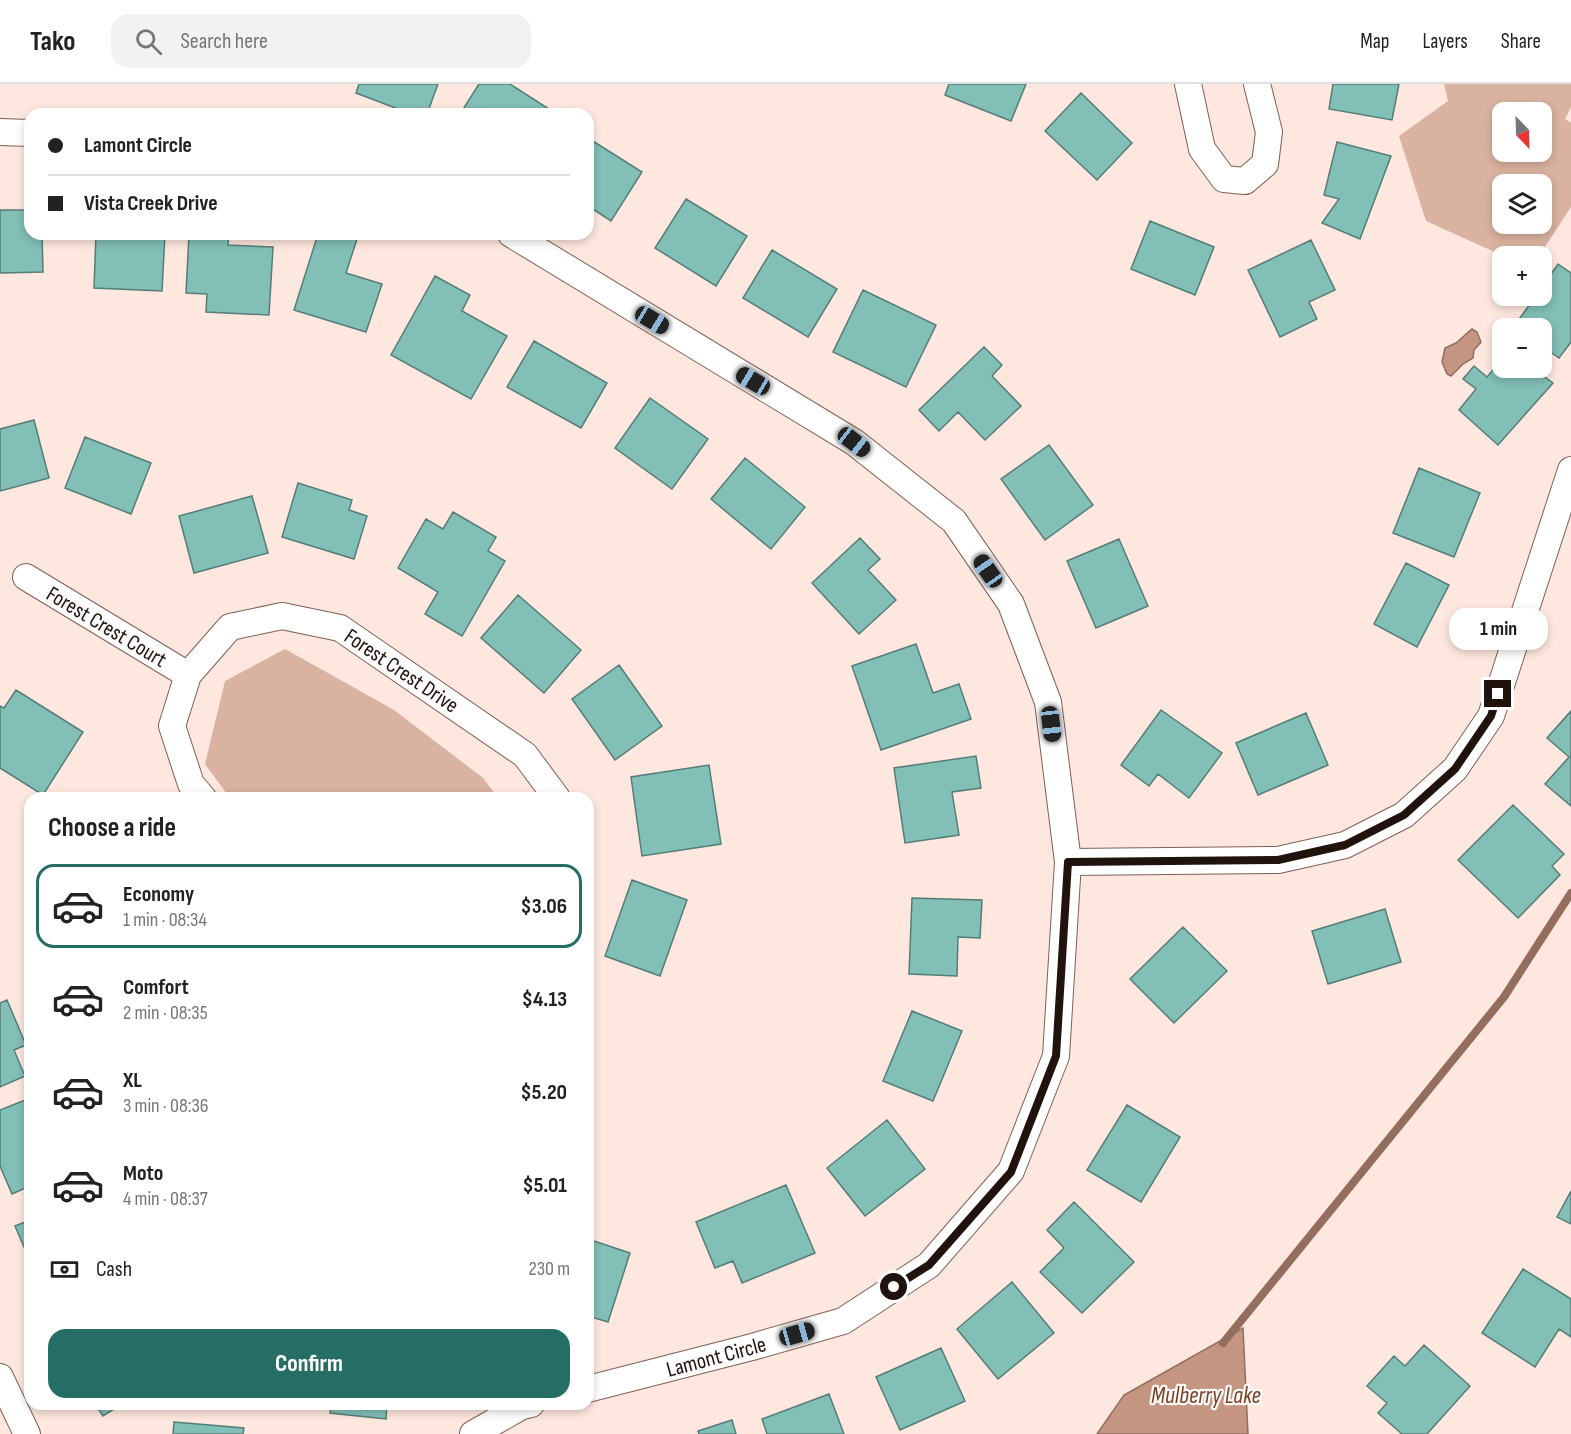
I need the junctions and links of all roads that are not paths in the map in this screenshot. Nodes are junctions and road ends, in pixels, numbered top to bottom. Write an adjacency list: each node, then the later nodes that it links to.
1 (1188, 84): 2 (street)
2 (1257, 84)
3 (0, 132): 4 (street)
4 (24, 133)
5 (521, 240): 11 (street, Lamont Circle)
6 (1571, 470): 11 (street)
7 (26, 577): 8 (street, Forest Crest Court)
8 (188, 675): 9 (street, Forest Crest Drive); 10 (street, Forest Crest Drive)
9 (197, 792)
10 (553, 792)
11 (1068, 862): 13 (street, Lamont Circle)
12 (0, 1377): 15 (street)
13 (594, 1387)
14 (516, 1410): 16 (street)
15 (27, 1434)
16 (473, 1434)

